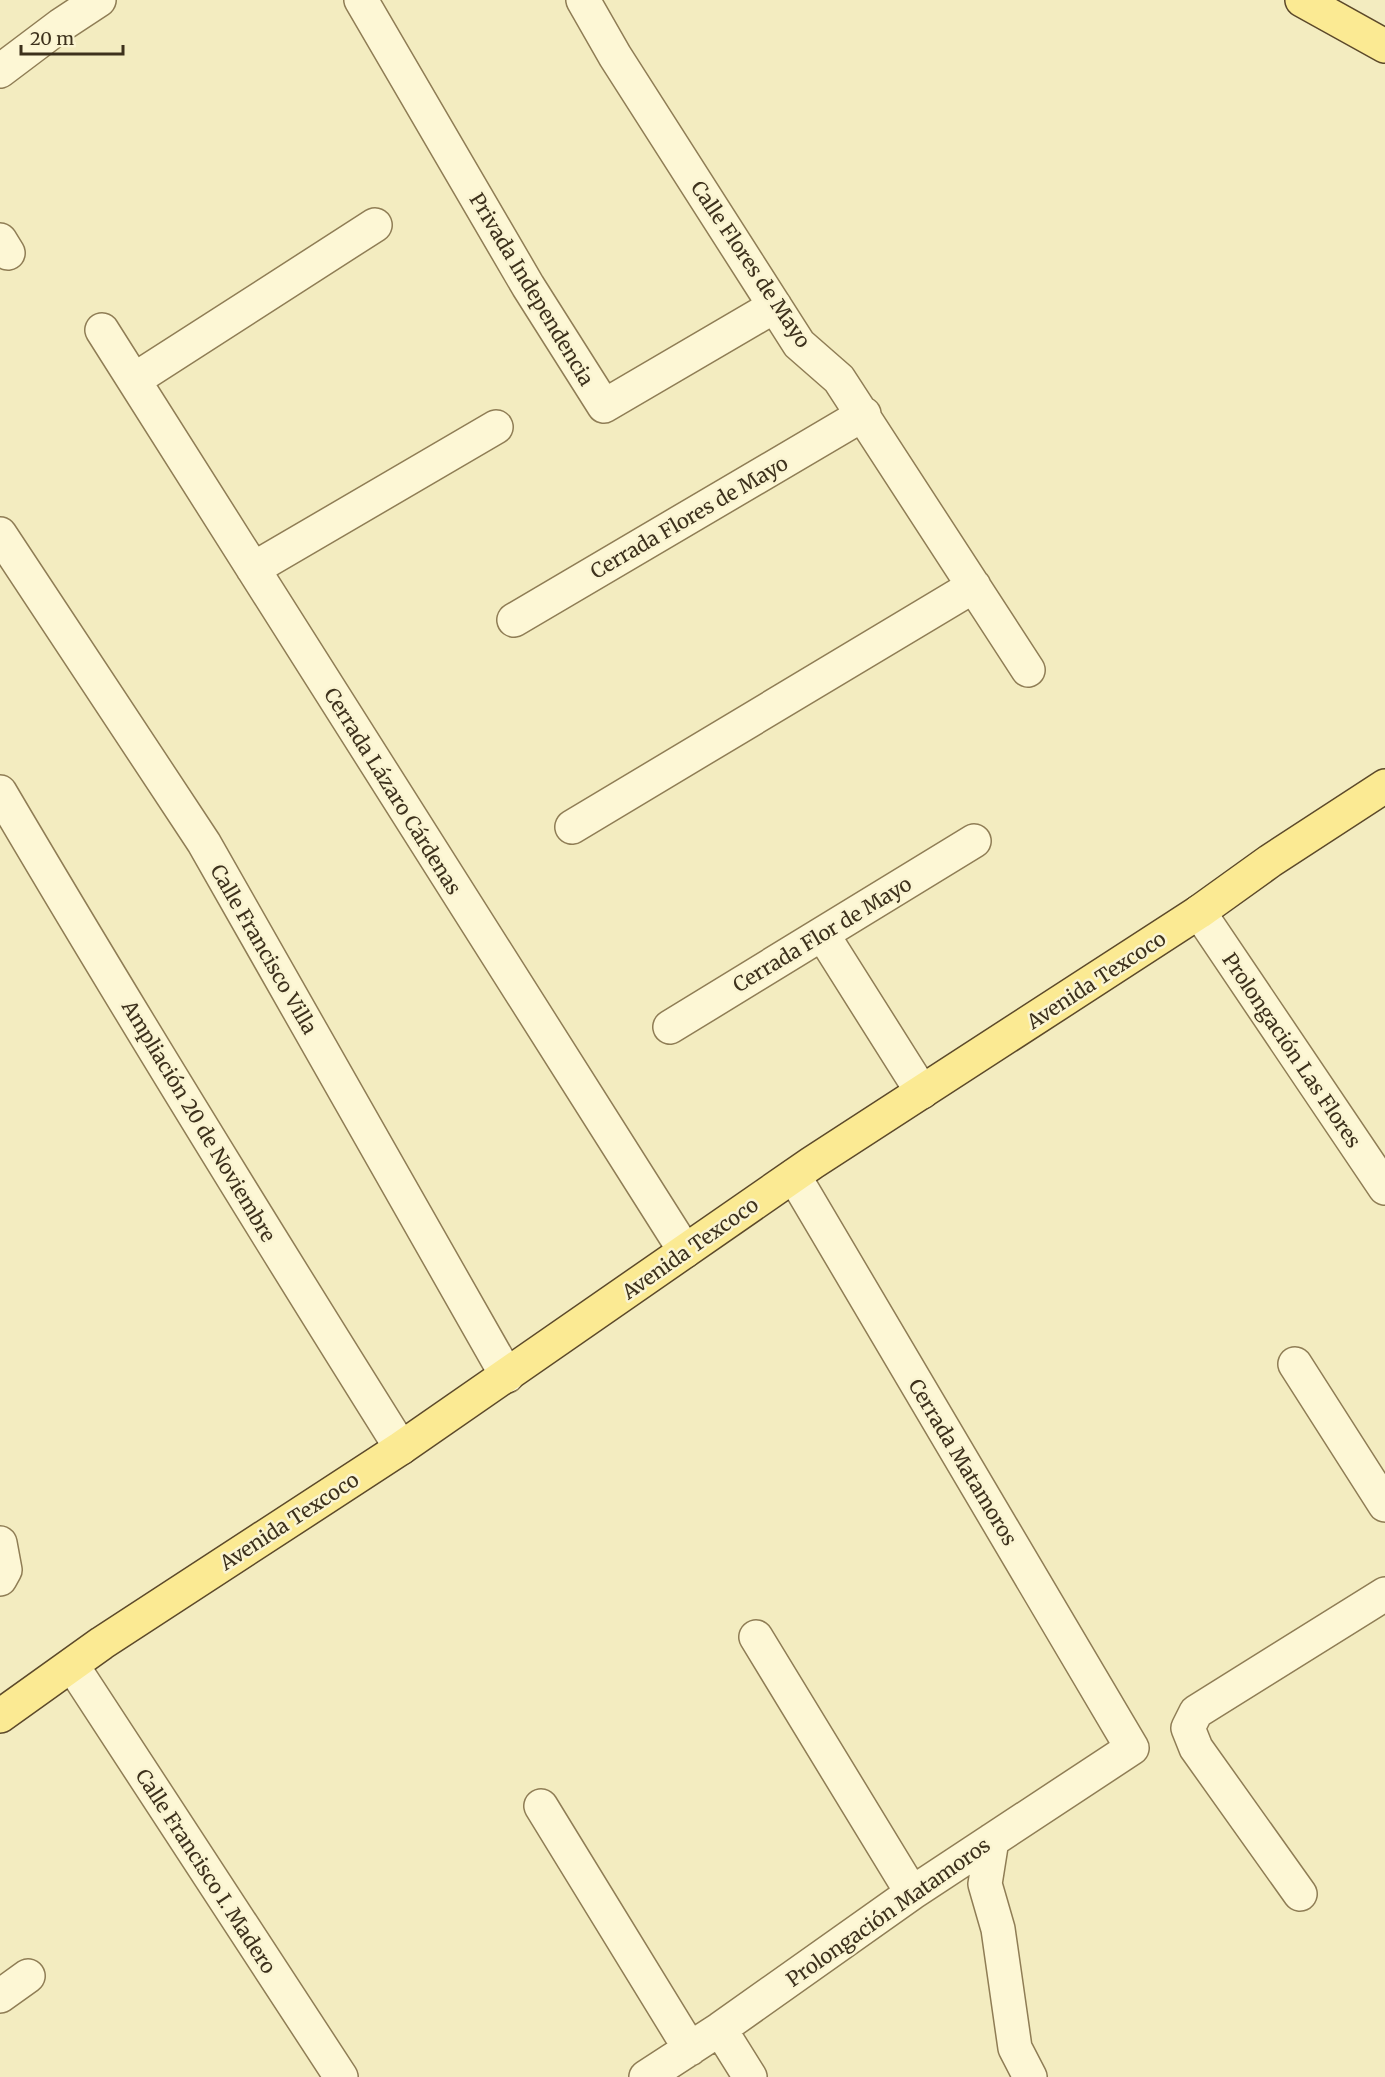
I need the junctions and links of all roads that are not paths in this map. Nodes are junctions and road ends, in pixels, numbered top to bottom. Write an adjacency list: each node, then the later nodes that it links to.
1 (99, 0): 6 (street)
2 (361, 0): 8 (street, Privada Independencia)
3 (583, 0): 8 (street, Calle Flores de Mayo)
4 (1302, 0): 5 (main road)
5 (1385, 46)
6 (0, 71)
7 (375, 225): 10 (street)
8 (775, 306): 11 (street, Calle Flores de Mayo)
9 (102, 330): 10 (street, Cerrada Lázaro Cárdenas)
10 (134, 380): 14 (street, Cerrada Lázaro Cárdenas)
11 (864, 414): 15 (street, Calle Flores de Mayo); 16 (street, Cerrada Flores de Mayo)
12 (496, 427): 14 (street)
13 (0, 534): 30 (street, Calle Francisco Villa)
14 (253, 569): 28 (street, Cerrada Lázaro Cárdenas)
15 (974, 586): 17 (street, Calle Flores de Mayo); 20 (street)
16 (514, 620)
17 (1028, 670)
18 (1385, 786): 22 (main road, Avenida Texcoco)
19 (0, 792): 31 (street, Ampliación 20 de Noviembre)
20 (572, 827)
21 (974, 841): 23 (street, Cerrada Flor de Mayo)
22 (1199, 912): 25 (main road, Avenida Texcoco); 27 (street, Prolongación Las Flores)
23 (823, 935): 24 (street, Cerrada Flor de Mayo); 25 (street)
24 (670, 1027)
25 (922, 1092): 26 (main road, Avenida Texcoco)
26 (794, 1176): 28 (main road, Avenida Texcoco); 39 (street, Cerrada Matamoros)
27 (1385, 1188)
28 (685, 1251): 30 (main road, Avenida Texcoco)
29 (1295, 1364): 32 (street)
30 (507, 1376): 31 (main road, Avenida Texcoco)
31 (401, 1448): 37 (main road, Avenida Texcoco)
32 (1385, 1505)
33 (0, 1543): 34 (street)
34 (0, 1579)
35 (1385, 1594): 43 (street)
36 (756, 1637): 42 (street)
37 (72, 1665): 38 (main road, Avenida Texcoco); 49 (street, Calle Francisco I. Madero)
38 (0, 1716)
39 (1132, 1748): 41 (street, Prolongación Matamoros)
40 (541, 1806): 47 (street)
41 (992, 1840): 42 (street, Prolongación Matamoros); 48 (street)
42 (912, 1893): 46 (street, Prolongación Matamoros)
43 (1300, 1894)
44 (28, 1976): 45 (street)
45 (0, 1996)
46 (720, 2029): 47 (street, Prolongación Matamoros); 51 (street)
47 (690, 2049): 50 (street, Prolongación Matamoros)
48 (1023, 2075)
49 (341, 2077)
50 (646, 2077)
51 (750, 2077)

